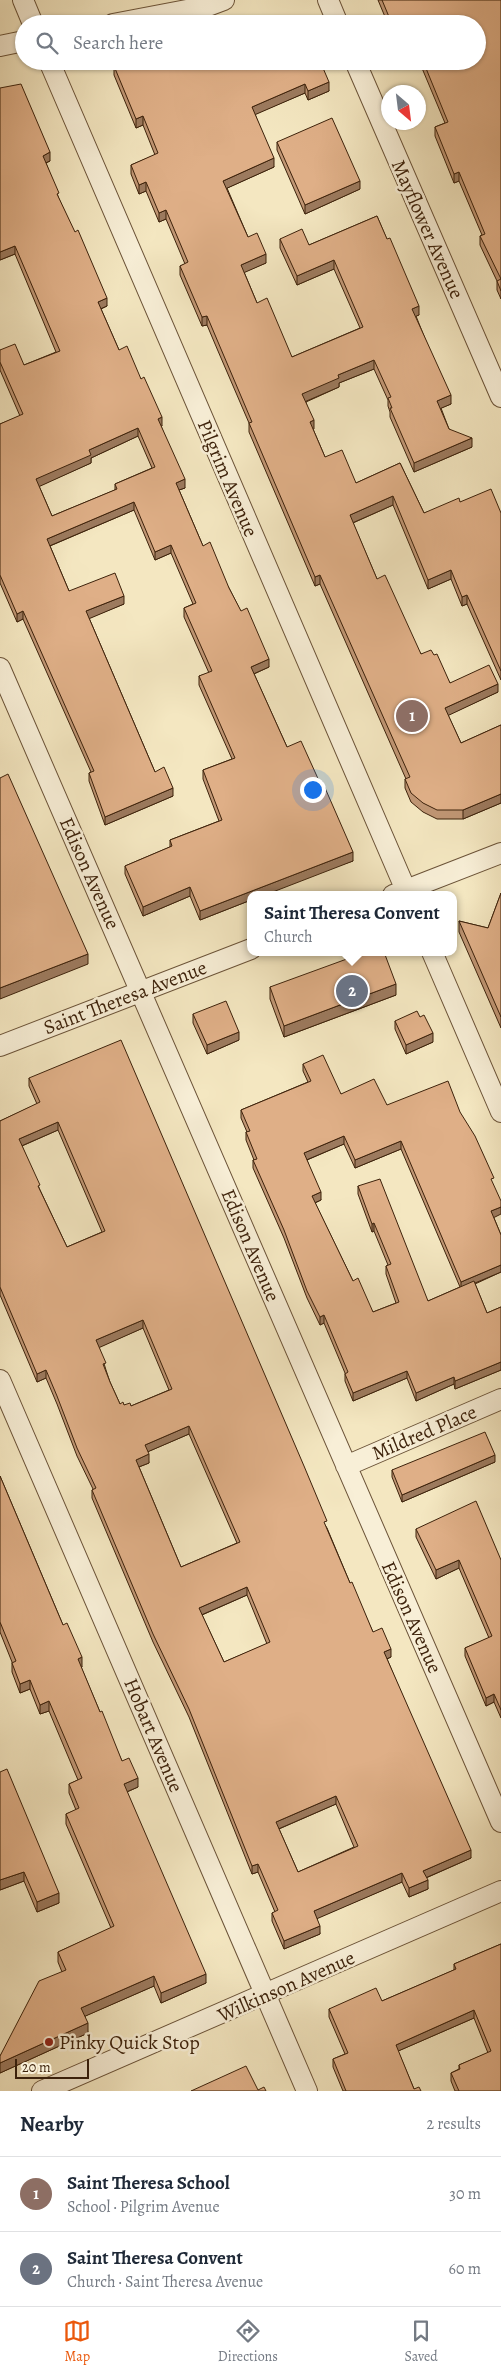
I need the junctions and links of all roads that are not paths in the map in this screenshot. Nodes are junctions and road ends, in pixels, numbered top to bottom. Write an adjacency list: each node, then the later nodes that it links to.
1 (23, 0): 4 (street)
2 (224, 0): 5 (street)
3 (328, 0): 6 (street)
4 (29, 15)
5 (161, 15)
6 (334, 15)
7 (15, 43): 8 (street)
8 (0, 46)
9 (53, 70): 14 (street, Pilgrim Avenue)
10 (359, 70): 11 (street, Mayflower Avenue)
11 (501, 397)
12 (0, 668): 18 (street, Edison Avenue)
13 (501, 853): 15 (street)
14 (401, 891)
15 (407, 891)
16 (247, 951): 18 (street, Saint Theresa Avenue)
17 (434, 956): 20 (street)
18 (141, 991): 19 (street, Saint Theresa Avenue); 23 (street, Edison Avenue)
19 (0, 1046)
20 (501, 1112)
21 (0, 1380): 26 (street, Hobart Avenue)
22 (501, 1399): 23 (street, Mildred Place)
23 (346, 1466): 24 (street, Edison Avenue)
24 (501, 1822)
25 (501, 1891): 26 (street, Wilkinson Avenue)
26 (266, 1995): 27 (street, Wilkinson Avenue); 28 (street, Hobart Avenue)
27 (42, 2091)
28 (307, 2091)

